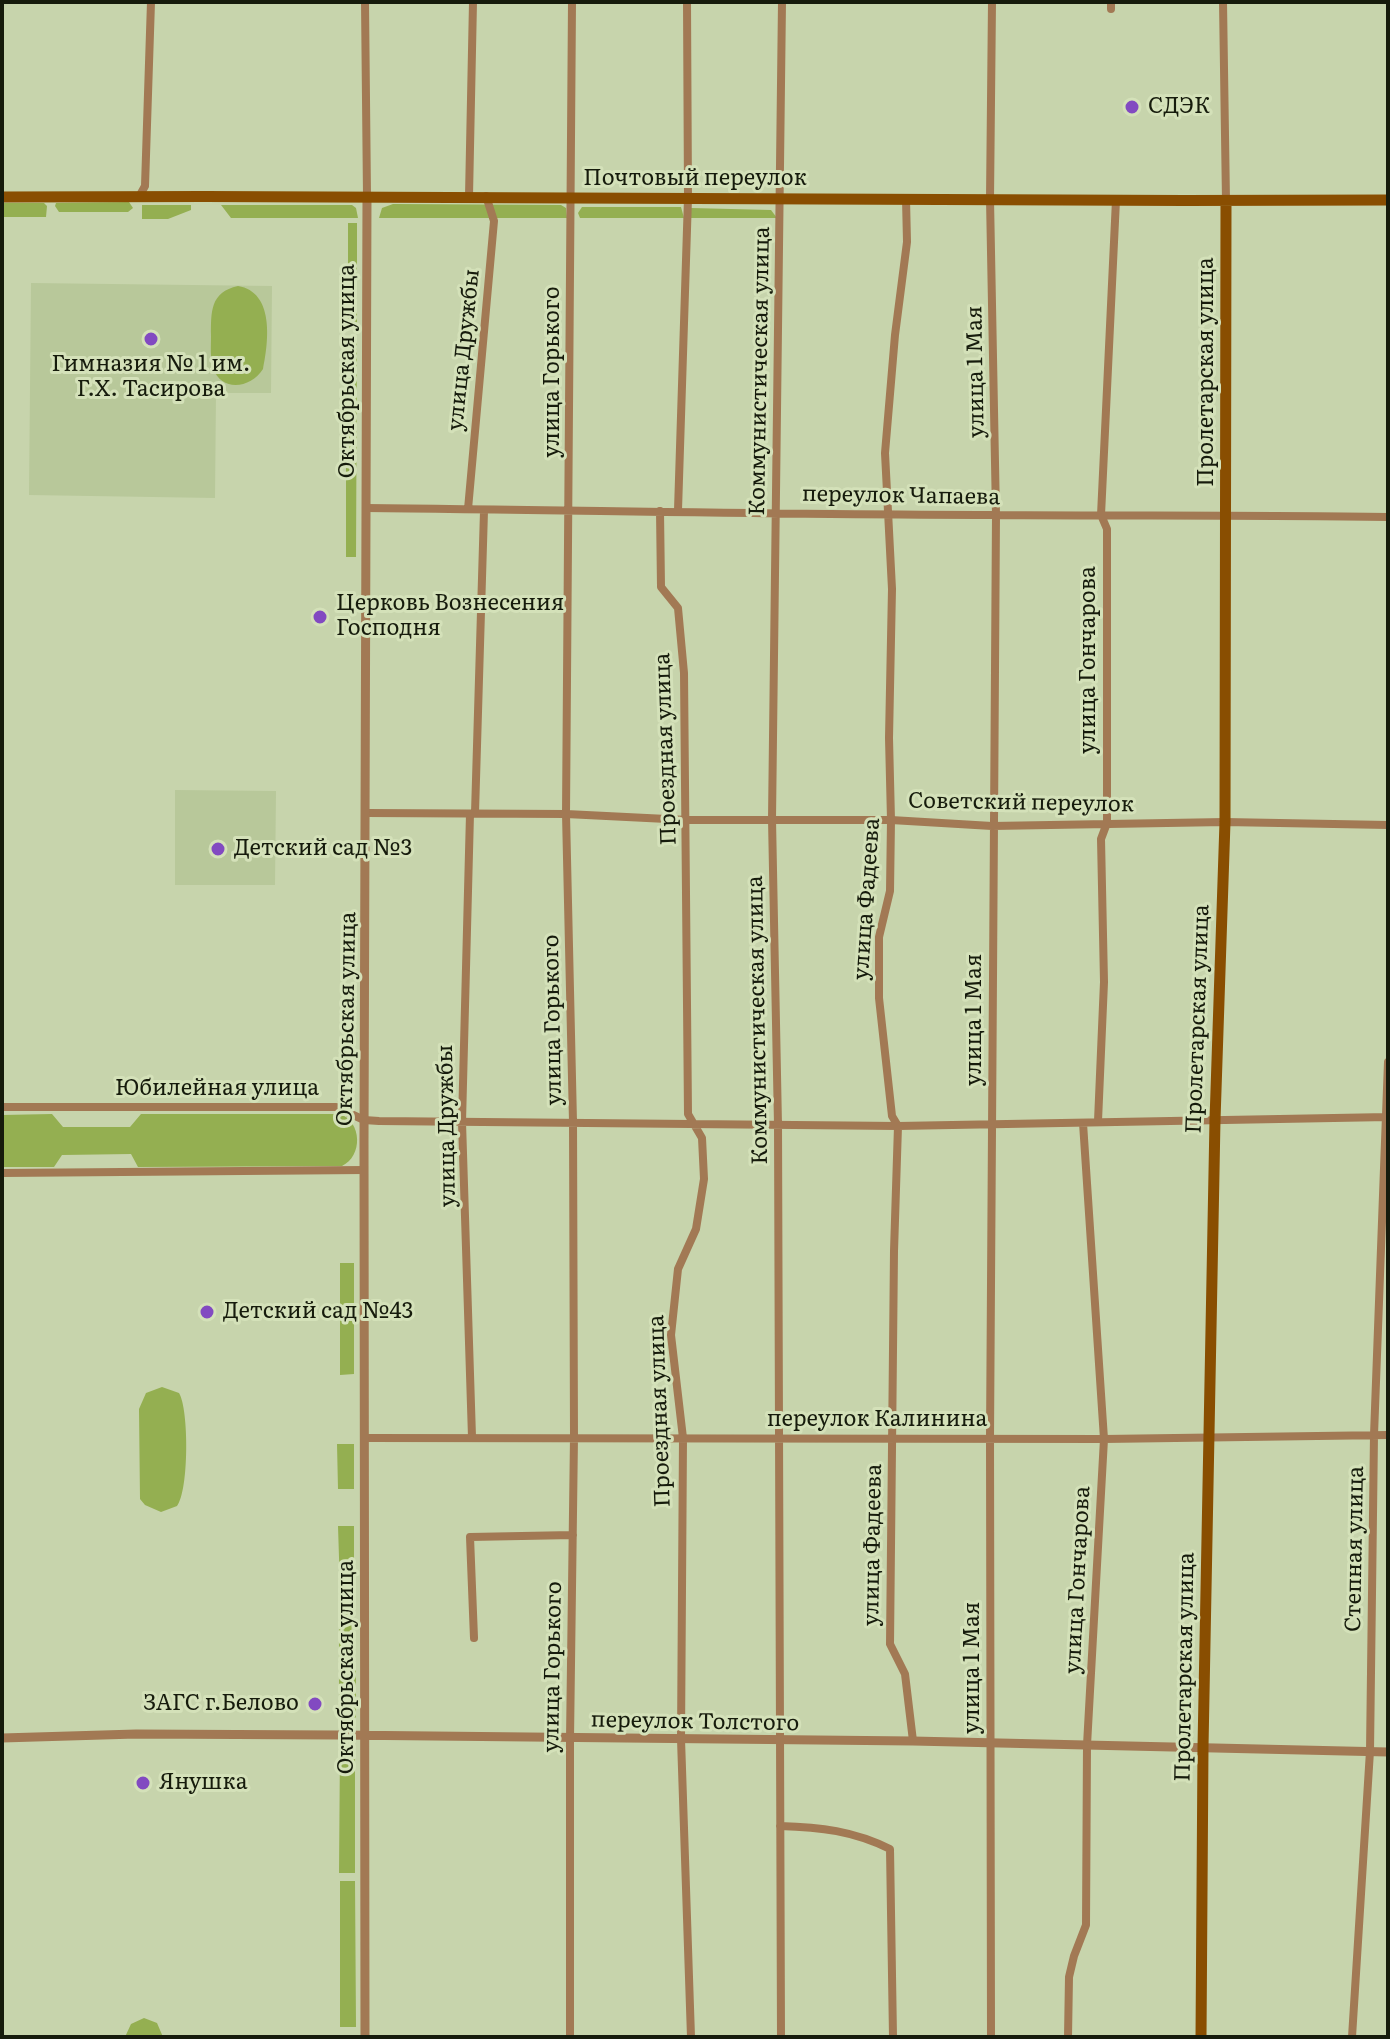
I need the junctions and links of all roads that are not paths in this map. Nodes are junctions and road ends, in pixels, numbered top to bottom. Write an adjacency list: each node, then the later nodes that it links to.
1 (151, 2): 9 (street)
2 (365, 2): 10 (street, Октябрьская улица)
3 (473, 2): 11 (street)
4 (572, 2): 15 (street, улица Горького)
5 (687, 2): 14 (street)
6 (782, 2): 16 (street, Коммунистическая улица)
7 (992, 2): 18 (street, улица 1 Мая)
8 (1223, 2): 21 (street, Пролетарская улица)
9 (140, 195): 10 (main road, Почтовый переулок); 13 (main road, Почтовый переулок)
10 (367, 196): 11 (main road, Почтовый переулок); 22 (street, Октябрьская улица)
11 (469, 196): 12 (main road, Почтовый переулок)
12 (486, 196): 15 (main road, Почтовый переулок); 23 (street, улица Дружбы)
13 (2, 197)
14 (688, 198): 15 (main road, Почтовый переулок); 16 (main road, Почтовый переулок); 25 (street)
15 (571, 199): 24 (street, улица Горького)
16 (780, 199): 17 (main road, Почтовый переулок); 28 (street, Коммунистическая улица)
17 (906, 199): 18 (main road, Почтовый переулок); 29 (street, улица Фадеева)
18 (990, 199): 19 (main road, Почтовый переулок); 31 (street, улица 1 Мая)
19 (1116, 200): 21 (main road, Почтовый переулок); 32 (street, улица Гончарова)
20 (1388, 200): 21 (main road, Почтовый переулок)
21 (1226, 201): 30 (main road, Пролетарская улица)
22 (366, 508): 23 (street, переулок Чапаева); 34 (street, Октябрьская улица)
23 (468, 509): 26 (street, переулок Чапаева)
24 (570, 510): 26 (street, переулок Чапаева); 27 (street, переулок Чапаева); 36 (street, улица Горького)
25 (678, 510): 27 (street, переулок Чапаева); 28 (street, переулок Чапаева)
26 (484, 511): 35 (street, улица Дружбы)
27 (660, 511): 38 (street, Проездная улица)
28 (775, 513): 29 (street, переулок Чапаева); 37 (street, Коммунистическая улица)
29 (887, 514): 31 (street, переулок Чапаева); 39 (street, улица Фадеева)
30 (1227, 514): 32 (street, переулок Чапаева); 33 (street, переулок Чапаева); 40 (main road, Пролетарская улица)
31 (996, 515): 32 (street, переулок Чапаева); 43 (street, улица 1 Мая)
32 (1101, 515): 41 (street, улица Гончарова)
33 (1388, 517)
34 (367, 813): 35 (street, Советский переулок); 47 (street, Октябрьская улица)
35 (472, 813): 36 (street, Советский переулок); 50 (street, улица Дружбы)
36 (566, 814): 38 (street, Советский переулок); 51 (street, улица Горького)
37 (772, 819): 38 (street, Советский переулок); 39 (street, Советский переулок); 55 (street, Коммунистическая улица)
38 (687, 820): 54 (street, Проездная улица)
39 (891, 820): 43 (street, Советский переулок); 56 (street, улица Фадеева)
40 (1225, 822): 41 (street, Советский переулок); 42 (street, Советский переулок); 48 (main road, Пролетарская улица)
41 (1107, 823): 43 (street, Советский переулок); 49 (street, улица Гончарова)
42 (1388, 825)
43 (992, 826): 53 (street, улица 1 Мая)
44 (1388, 1062): 46 (street, Степная улица)
45 (2, 1107): 47 (street, Юбилейная улица)
46 (1387, 1117): 48 (street, Юбилейная улица); 59 (street, Степная улица)
47 (364, 1120): 50 (street, Юбилейная улица); 57 (street, Октябрьская улица)
48 (1215, 1120): 49 (street, Юбилейная улица); 64 (main road, Пролетарская улица)
49 (1098, 1121): 52 (street, Юбилейная улица)
50 (462, 1122): 51 (street, Юбилейная улица); 61 (street, улица Дружбы)
51 (573, 1122): 54 (street, Юбилейная улица); 62 (street, улица Горького)
52 (1083, 1123): 53 (street, Юбилейная улица); 69 (street, улица Гончарова)
53 (994, 1124): 56 (street, Юбилейная улица); 68 (street, улица 1 Мая)
54 (695, 1125): 55 (street, Юбилейная улица); 66 (street, Проездная улица)
55 (778, 1125): 56 (street, Юбилейная улица); 63 (street, Коммунистическая улица)
56 (898, 1126): 67 (street, улица Фадеева)
57 (364, 1170): 58 (street); 65 (street, Октябрьская улица)
58 (2, 1173)
59 (1374, 1435): 60 (street, переулок Калинина); 64 (street, переулок Калинина); 81 (street, Степная улица)
60 (1388, 1435)
61 (472, 1437): 62 (street, переулок Калинина); 65 (street, переулок Калинина)
62 (574, 1437): 66 (street, переулок Калинина); 70 (street, улица Горького)
63 (779, 1437): 66 (street, переулок Калинина); 67 (street, переулок Калинина); 76 (street, Коммунистическая улица)
64 (1208, 1437): 69 (street, переулок Калинина); 80 (main road, Пролетарская улица)
65 (366, 1438): 72 (street, Октябрьская улица)
66 (683, 1438): 75 (street, Проездная улица)
67 (893, 1438): 68 (street, переулок Калинина); 77 (street, улица Фадеева)
68 (990, 1438): 69 (street, переулок Калинина); 78 (street, улица 1 Мая)
69 (1104, 1439): 79 (street, улица Гончарова)
70 (573, 1535): 71 (street); 74 (street, улица Горького)
71 (474, 1638)
72 (366, 1736): 73 (street, переулок Толстого); 74 (street, переулок Толстого); 84 (street, Октябрьская улица)
73 (2, 1738)
74 (570, 1739): 75 (street, переулок Толстого); 85 (street, улица Горького)
75 (681, 1739): 76 (street, переулок Толстого); 86 (street, Проездная улица)
76 (780, 1741): 77 (street, переулок Толстого); 83 (street, Коммунистическая улица)
77 (913, 1741): 78 (street, переулок Толстого)
78 (991, 1743): 79 (street, переулок Толстого); 89 (street, улица 1 Мая)
79 (1087, 1745): 80 (street, переулок Толстого); 90 (street, улица Гончарова)
80 (1203, 1747): 81 (street, переулок Толстого); 91 (main road, Пролетарская улица)
81 (1370, 1751): 82 (street, переулок Толстого); 92 (street, Степная улица)
82 (1388, 1752)
83 (780, 1826): 87 (street, Коммунистическая улица); 88 (street)
84 (365, 2037)
85 (570, 2037)
86 (691, 2037)
87 (781, 2037)
88 (893, 2037)
89 (991, 2037)
90 (1068, 2037)
91 (1201, 2037)
92 (1352, 2037)

